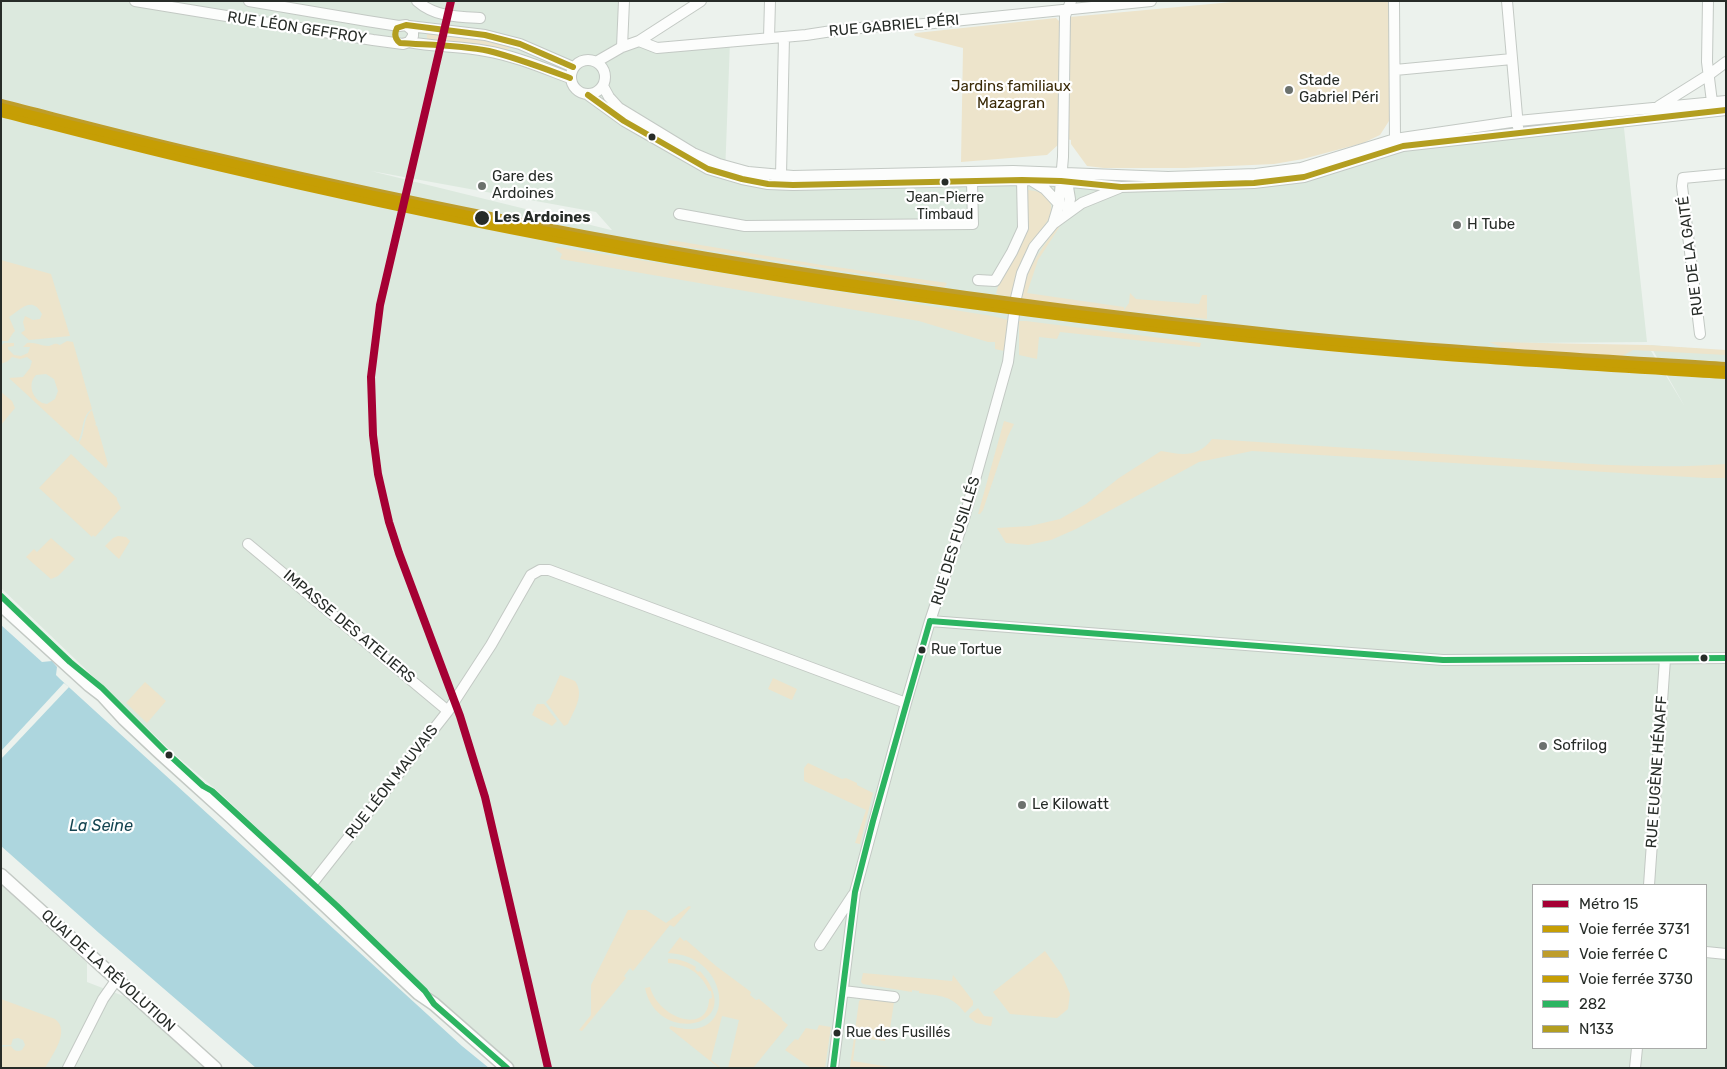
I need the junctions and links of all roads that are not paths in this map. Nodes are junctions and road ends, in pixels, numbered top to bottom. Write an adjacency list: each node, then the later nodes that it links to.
1 (135, 1): 17 (street, RUE LÉON GEFFROY)
2 (249, 1): 13 (street, RUE LÉON GEFFROY)
3 (417, 1): 12 (street)
4 (624, 1): 18 (street)
5 (770, 1): 15 (street)
6 (1151, 1): 11 (street, RUE GABRIEL PÉRI)
7 (1394, 1): 23 (street)
8 (1507, 1): 19 (street)
9 (1708, 1): 24 (street)
10 (695, 3): 16 (street)
11 (1070, 5): 14 (street, RUE GABRIEL PÉRI); 37 (street)
12 (480, 18)
13 (404, 26): 17 (street); 22 (street, RUE LÉON GEFFROY)
14 (784, 37): 15 (street, RUE GABRIEL PÉRI); 36 (street)
15 (769, 38): 16 (street, RUE GABRIEL PÉRI)
16 (639, 41): 18 (street)
17 (405, 43): 25 (street, RUE LÉON GEFFROY)
18 (622, 47): 20 (street)
19 (1512, 59): 23 (street); 32 (street)
20 (596, 62): 22 (street); 26 (street)
21 (1726, 62): 24 (street)
22 (573, 67): 25 (street)
23 (1394, 70): 34 (street)
24 (1710, 74): 29 (street); 30 (street)
25 (570, 78): 27 (street)
26 (603, 86): 27 (street); 36 (street)
27 (588, 95): 39 (street)
28 (1726, 101): 29 (street)
29 (1712, 102): 30 (street)
30 (1656, 108): 32 (street)
31 (1726, 110): 33 (street)
32 (1518, 121): 33 (street); 34 (street)
33 (1519, 132): 40 (street)
34 (1395, 139): 37 (street)
35 (1726, 174): 46 (street, RUE DE LA GAITÉ)
36 (781, 175): 37 (street)
37 (1064, 177): 38 (street); 40 (street); 41 (street); 42 (street)
38 (1027, 180): 39 (street); 41 (street); 45 (street)
39 (972, 182): 43 (street)
40 (1121, 187): 42 (street)
41 (1059, 204): 44 (street)
42 (1067, 213): 44 (street)
43 (679, 214)
44 (1053, 224): 50 (street, RUE DES FUSILLÉS)
45 (978, 280)
46 (1700, 334)
47 (248, 544): 54 (street, IMPASSE DES ATELIERS)
48 (1, 596): 57 (main road)
49 (1, 605): 57 (main road)
50 (930, 621): 52 (street); 53 (street, RUE DES FUSILLÉS)
51 (1726, 658): 52 (street)
52 (1665, 659): 56 (street, RUE EUGÈNE HÉNAFF)
53 (906, 703): 54 (street, RUE LÉON MAUVAIS); 58 (street, RUE DES FUSILLÉS)
54 (448, 711): 57 (street, RUE LÉON MAUVAIS)
55 (1, 875): 64 (main road, QUAI DE LA RÉVOLUTION)
56 (1649, 884)
57 (310, 887): 70 (main road)
58 (855, 892): 59 (street, RUE DES FUSILLÉS); 60 (street)
59 (851, 926): 60 (street); 65 (street, RUE DES FUSILLÉS)
60 (832, 927): 61 (street)
61 (820, 945)
62 (1707, 952): 63 (street)
63 (1726, 954)
64 (117, 979): 68 (street); 69 (main road, QUAI DE LA RÉVOLUTION)
65 (843, 990): 66 (street); 71 (street, RUE DES FUSILLÉS)
66 (894, 997)
67 (1637, 1049): 72 (street)
68 (68, 1068)
69 (215, 1068)
70 (507, 1068)
71 (833, 1068)
72 (1635, 1068)

